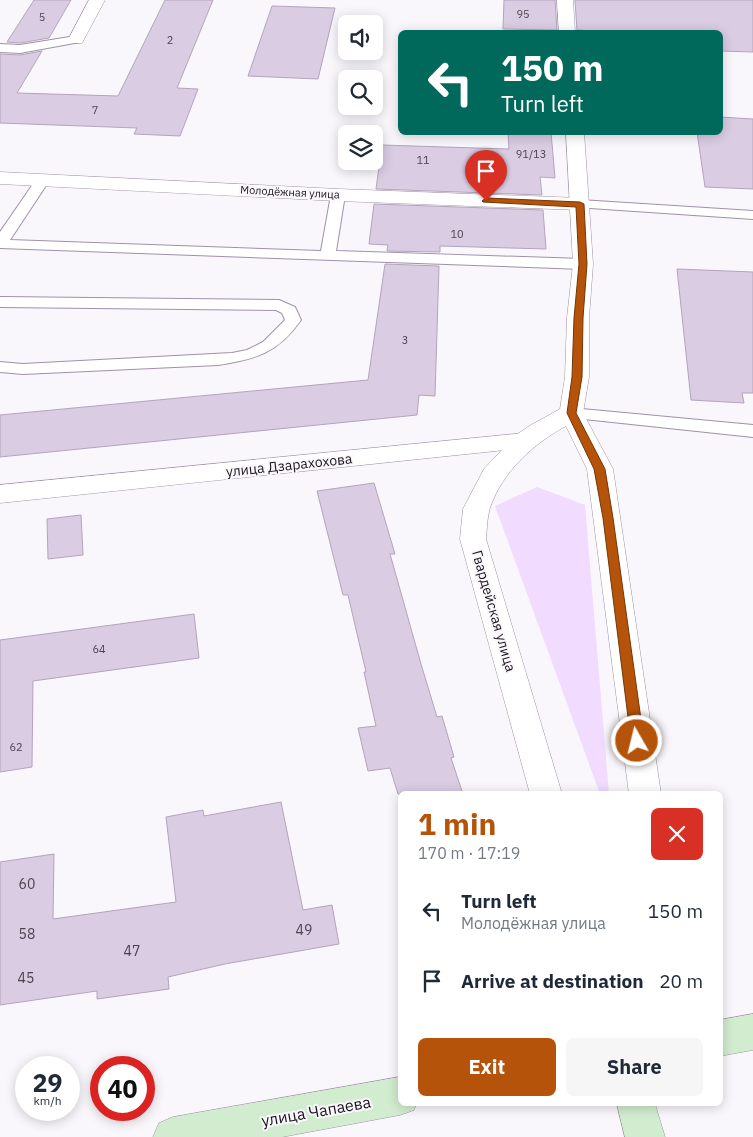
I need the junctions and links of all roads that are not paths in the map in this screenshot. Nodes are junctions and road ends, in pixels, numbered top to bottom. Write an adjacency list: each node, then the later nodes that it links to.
1 (97, 0): 4 (street)
2 (565, 0): 3 (street)
3 (567, 30)
4 (76, 40): 5 (lane)
5 (0, 48)
6 (575, 135): 10 (street)
7 (0, 178): 8 (street, Молодёжная улица)
8 (41, 179): 9 (street, Молодёжная улица); 12 (lane)
9 (338, 195): 10 (street, Молодёжная улица); 13 (lane)
10 (580, 204): 11 (lane); 14 (street)
11 (753, 216)
12 (0, 244): 13 (lane)
13 (328, 256): 14 (lane)
14 (583, 264): 17 (street)
15 (0, 302): 16 (lane)
16 (0, 367)
17 (572, 413): 18 (lane); 19 (street, улица Дзарахохова); 22 (street)
18 (753, 431)
19 (525, 440): 20 (street, улица Дзарахохова); 21 (street, Гвардейская улица)
20 (0, 494)
21 (545, 791)
22 (645, 791)
23 (753, 1032): 24 (main road)
24 (723, 1037)
25 (398, 1096): 27 (main road, улица Чапаева)
26 (637, 1106): 28 (main road)
27 (173, 1137)
28 (645, 1137)

